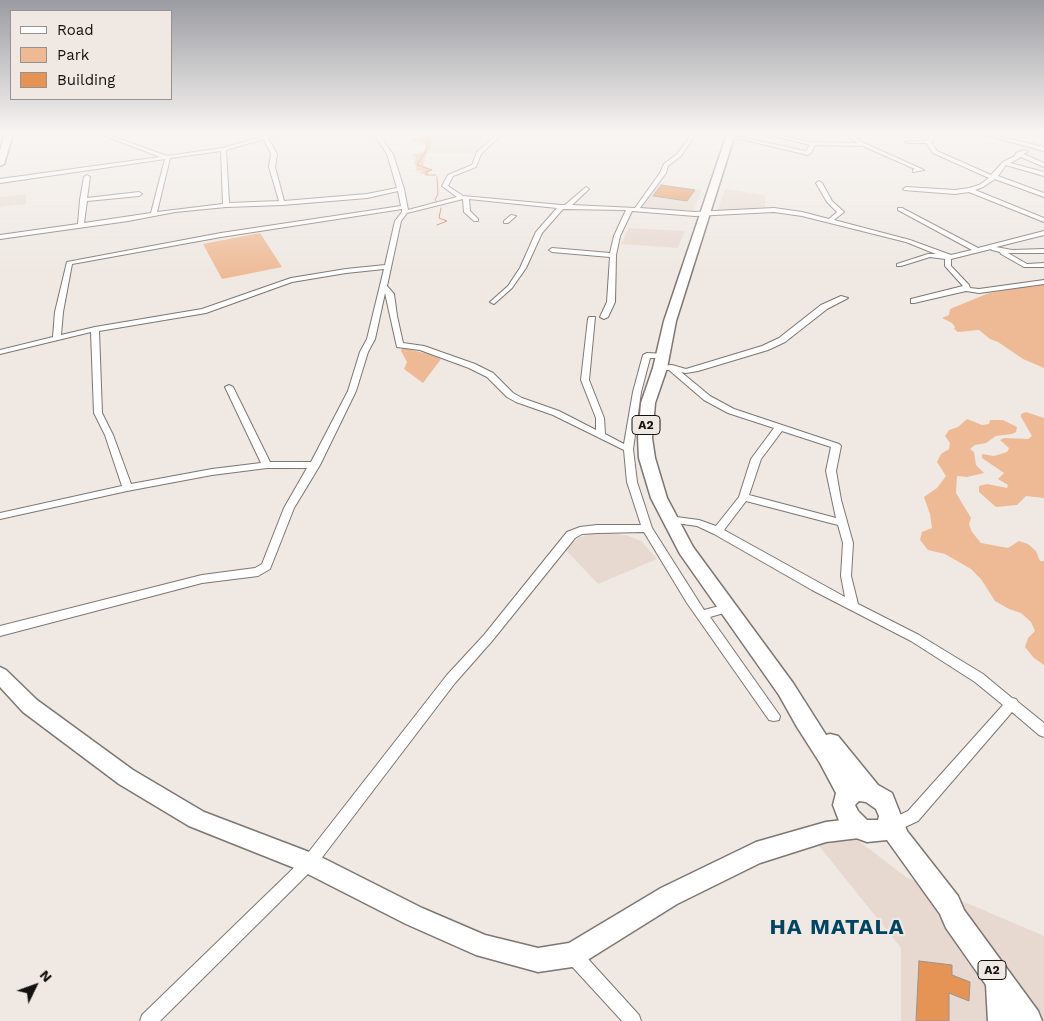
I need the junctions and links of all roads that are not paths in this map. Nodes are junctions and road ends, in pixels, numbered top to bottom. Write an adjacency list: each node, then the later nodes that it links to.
1 (86, 182): 19 (street)
2 (161, 182): 26 (street)
3 (225, 182): 21 (street)
4 (276, 182): 20 (street)
5 (399, 182): 13 (street)
6 (447, 182): 18 (street)
7 (656, 182): 25 (street)
8 (715, 182): 28 (main road, A2)
9 (987, 182): 15 (street)
10 (1006, 182): 17 (street)
11 (819, 183): 31 (street)
12 (586, 188): 22 (street)
13 (401, 189): 20 (street); 24 (street)
14 (906, 189): 15 (street)
15 (970, 190): 30 (street)
16 (139, 194): 19 (street)
17 (1044, 195)
18 (464, 198): 22 (street); 24 (street); 29 (street)
19 (83, 200): 33 (street)
20 (282, 203): 21 (street)
21 (226, 205): 26 (street)
22 (564, 207): 25 (street); 52 (street)
23 (900, 209): 38 (street)
24 (405, 210): 46 (street); 56 (street)
25 (633, 210): 28 (street); 41 (street)
26 (154, 214): 33 (street)
27 (513, 216): 32 (street)
28 (703, 218): 31 (street); 58 (main road, A2)
29 (476, 220)
30 (1044, 220)
31 (830, 221): 42 (street)
32 (506, 222)
33 (80, 226): 35 (street)
34 (1044, 233): 36 (street)
35 (0, 236)
36 (993, 249): 38 (street); 39 (street); 45 (street)
37 (552, 250): 41 (street)
38 (979, 251): 42 (street)
39 (1031, 251): 40 (street); 43 (street)
40 (1044, 251)
41 (613, 255): 53 (street)
42 (948, 257): 44 (street); 49 (street)
43 (1044, 259)
44 (899, 265)
45 (1044, 265)
46 (386, 267): 48 (street); 55 (street)
47 (1044, 282): 49 (street)
48 (384, 286): 61 (street); 64 (street)
49 (966, 289): 51 (street)
50 (844, 298): 58 (street)
51 (914, 301)
52 (494, 302)
53 (604, 317)
54 (592, 319): 61 (street)
55 (95, 329): 56 (street); 65 (street)
56 (57, 338): 57 (street)
57 (0, 352)
58 (664, 364): 60 (street); 62 (street); 68 (main road, A2)
59 (229, 387): 63 (street)
60 (780, 427): 66 (street); 69 (street)
61 (601, 436): 62 (street)
62 (628, 449): 70 (street)
63 (268, 465): 64 (street); 65 (street)
64 (315, 465): 75 (street)
65 (127, 488): 67 (street)
66 (744, 497): 69 (street); 71 (street)
67 (0, 516)
68 (669, 519): 71 (street); 73 (main road, A2)
69 (843, 522): 72 (street)
70 (647, 528): 74 (street); 81 (street)
71 (718, 531): 72 (street)
72 (853, 606): 77 (street)
73 (727, 608): 74 (street); 80 (main road, A2)
74 (702, 615): 78 (street)
75 (0, 631)
76 (0, 675): 81 (main road)
77 (1012, 703): 79 (street); 80 (street)
78 (774, 716)
79 (1044, 731)
80 (869, 815): 82 (main road); 83 (main road, A2)
81 (309, 863): 82 (main road); 84 (street)
82 (572, 955): 85 (street)
83 (999, 980): 86 (main road); 87 (main road, A2)
84 (148, 1021)
85 (633, 1021)
86 (1002, 1021)
87 (1028, 1021)

